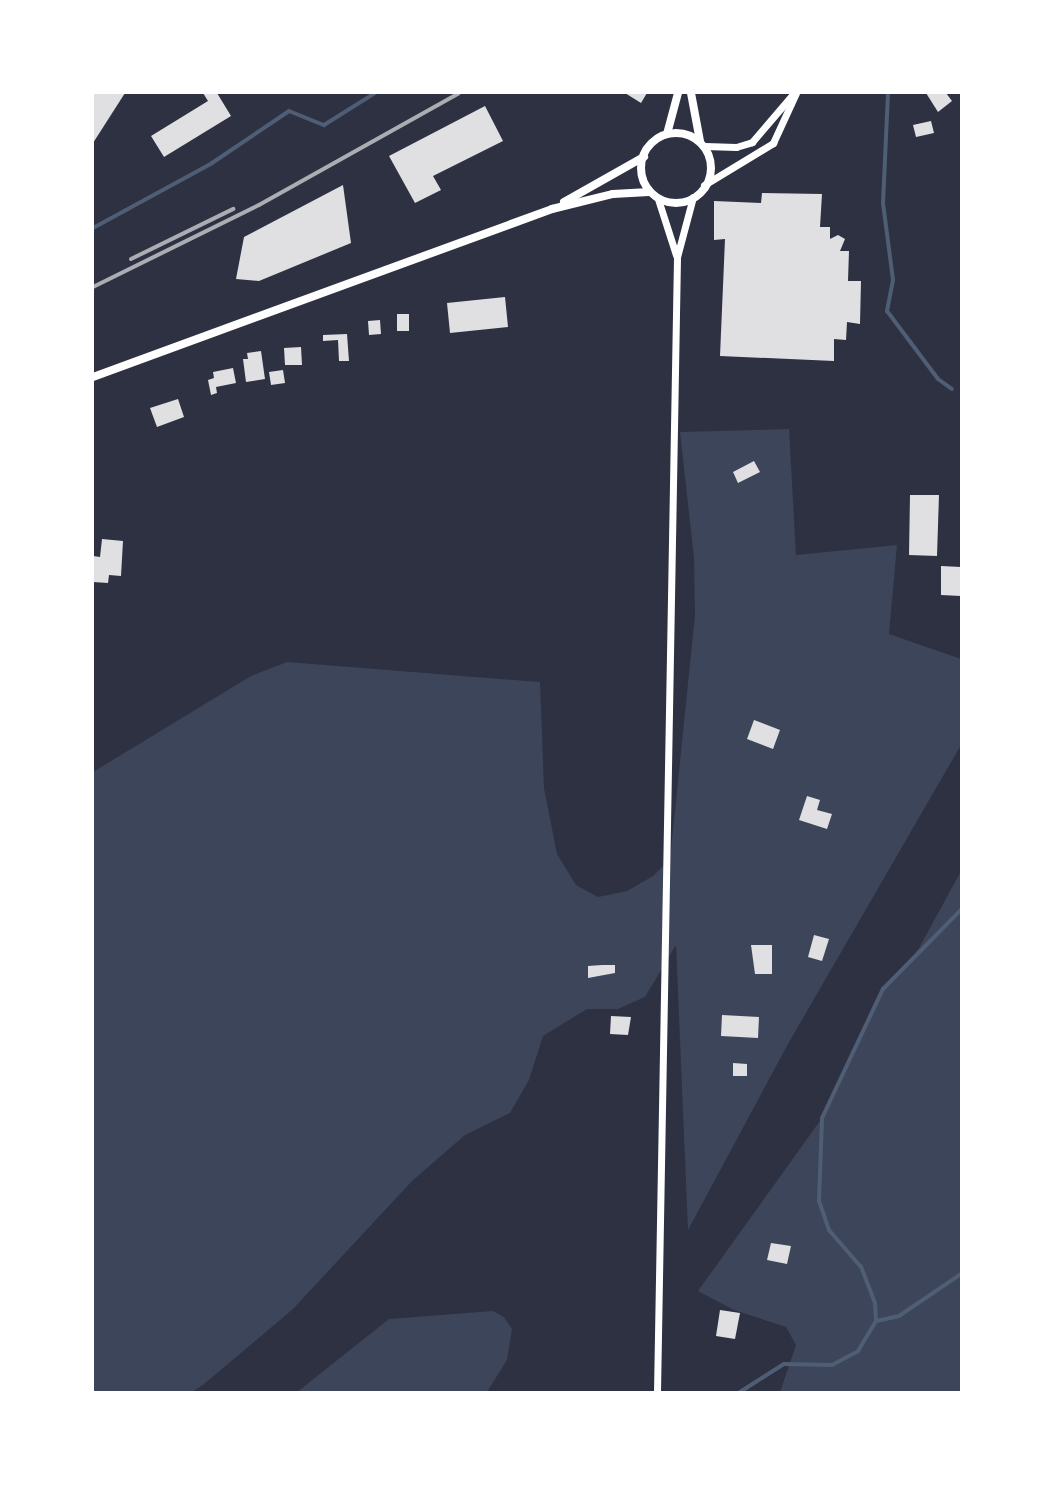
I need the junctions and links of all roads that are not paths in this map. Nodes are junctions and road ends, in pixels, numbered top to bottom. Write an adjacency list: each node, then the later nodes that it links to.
1 (678, 93): 4 (main road)
2 (691, 93): 5 (main road)
3 (795, 93): 5 (street); 7 (street)
4 (667, 134): 5 (main road); 6 (main road)
5 (703, 143): 7 (main road)
6 (644, 157): 8 (main road); 11 (main road)
7 (704, 186): 9 (main road)
8 (649, 192): 10 (main road); 11 (main road)
9 (693, 196): 10 (main road); 12 (street)
10 (658, 199): 12 (street)
11 (552, 209): 13 (main road)
12 (677, 257): 14 (street)
13 (93, 377)
14 (657, 1392)

